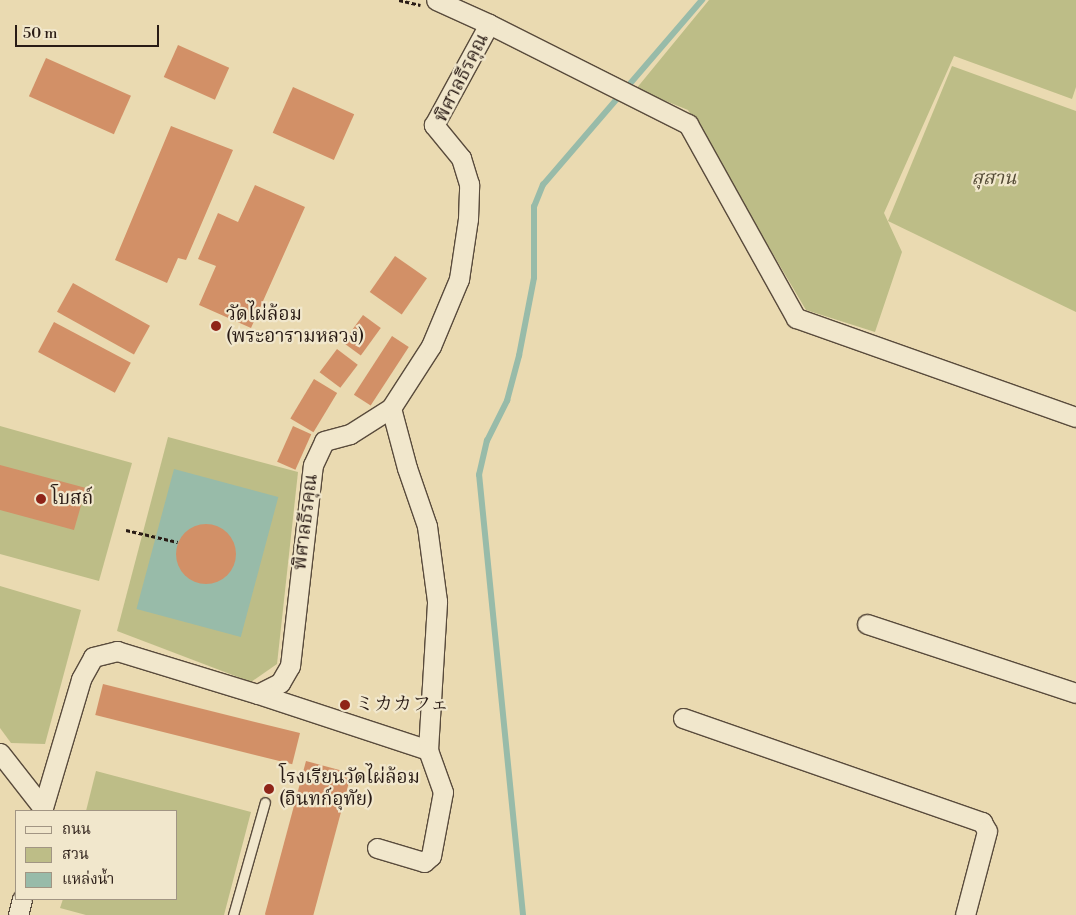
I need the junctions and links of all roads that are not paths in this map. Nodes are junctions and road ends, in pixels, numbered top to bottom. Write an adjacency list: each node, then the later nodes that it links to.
1 (432, 1): 2 (street, พิศาลธีรคุณ)
2 (489, 24): 3 (street, พิศาลธีรคุณ); 4 (street)
3 (391, 408): 7 (street, พิศาลธีรคุณ); 9 (street)
4 (1076, 417)
5 (868, 624): 6 (street)
6 (1076, 693)
7 (258, 694): 9 (street); 12 (street)
8 (683, 718): 15 (street)
9 (428, 750): 13 (street)
10 (0, 753): 12 (street)
11 (265, 802): 14 (lane)
12 (43, 810)
13 (377, 848)
14 (233, 915)
15 (965, 915)

